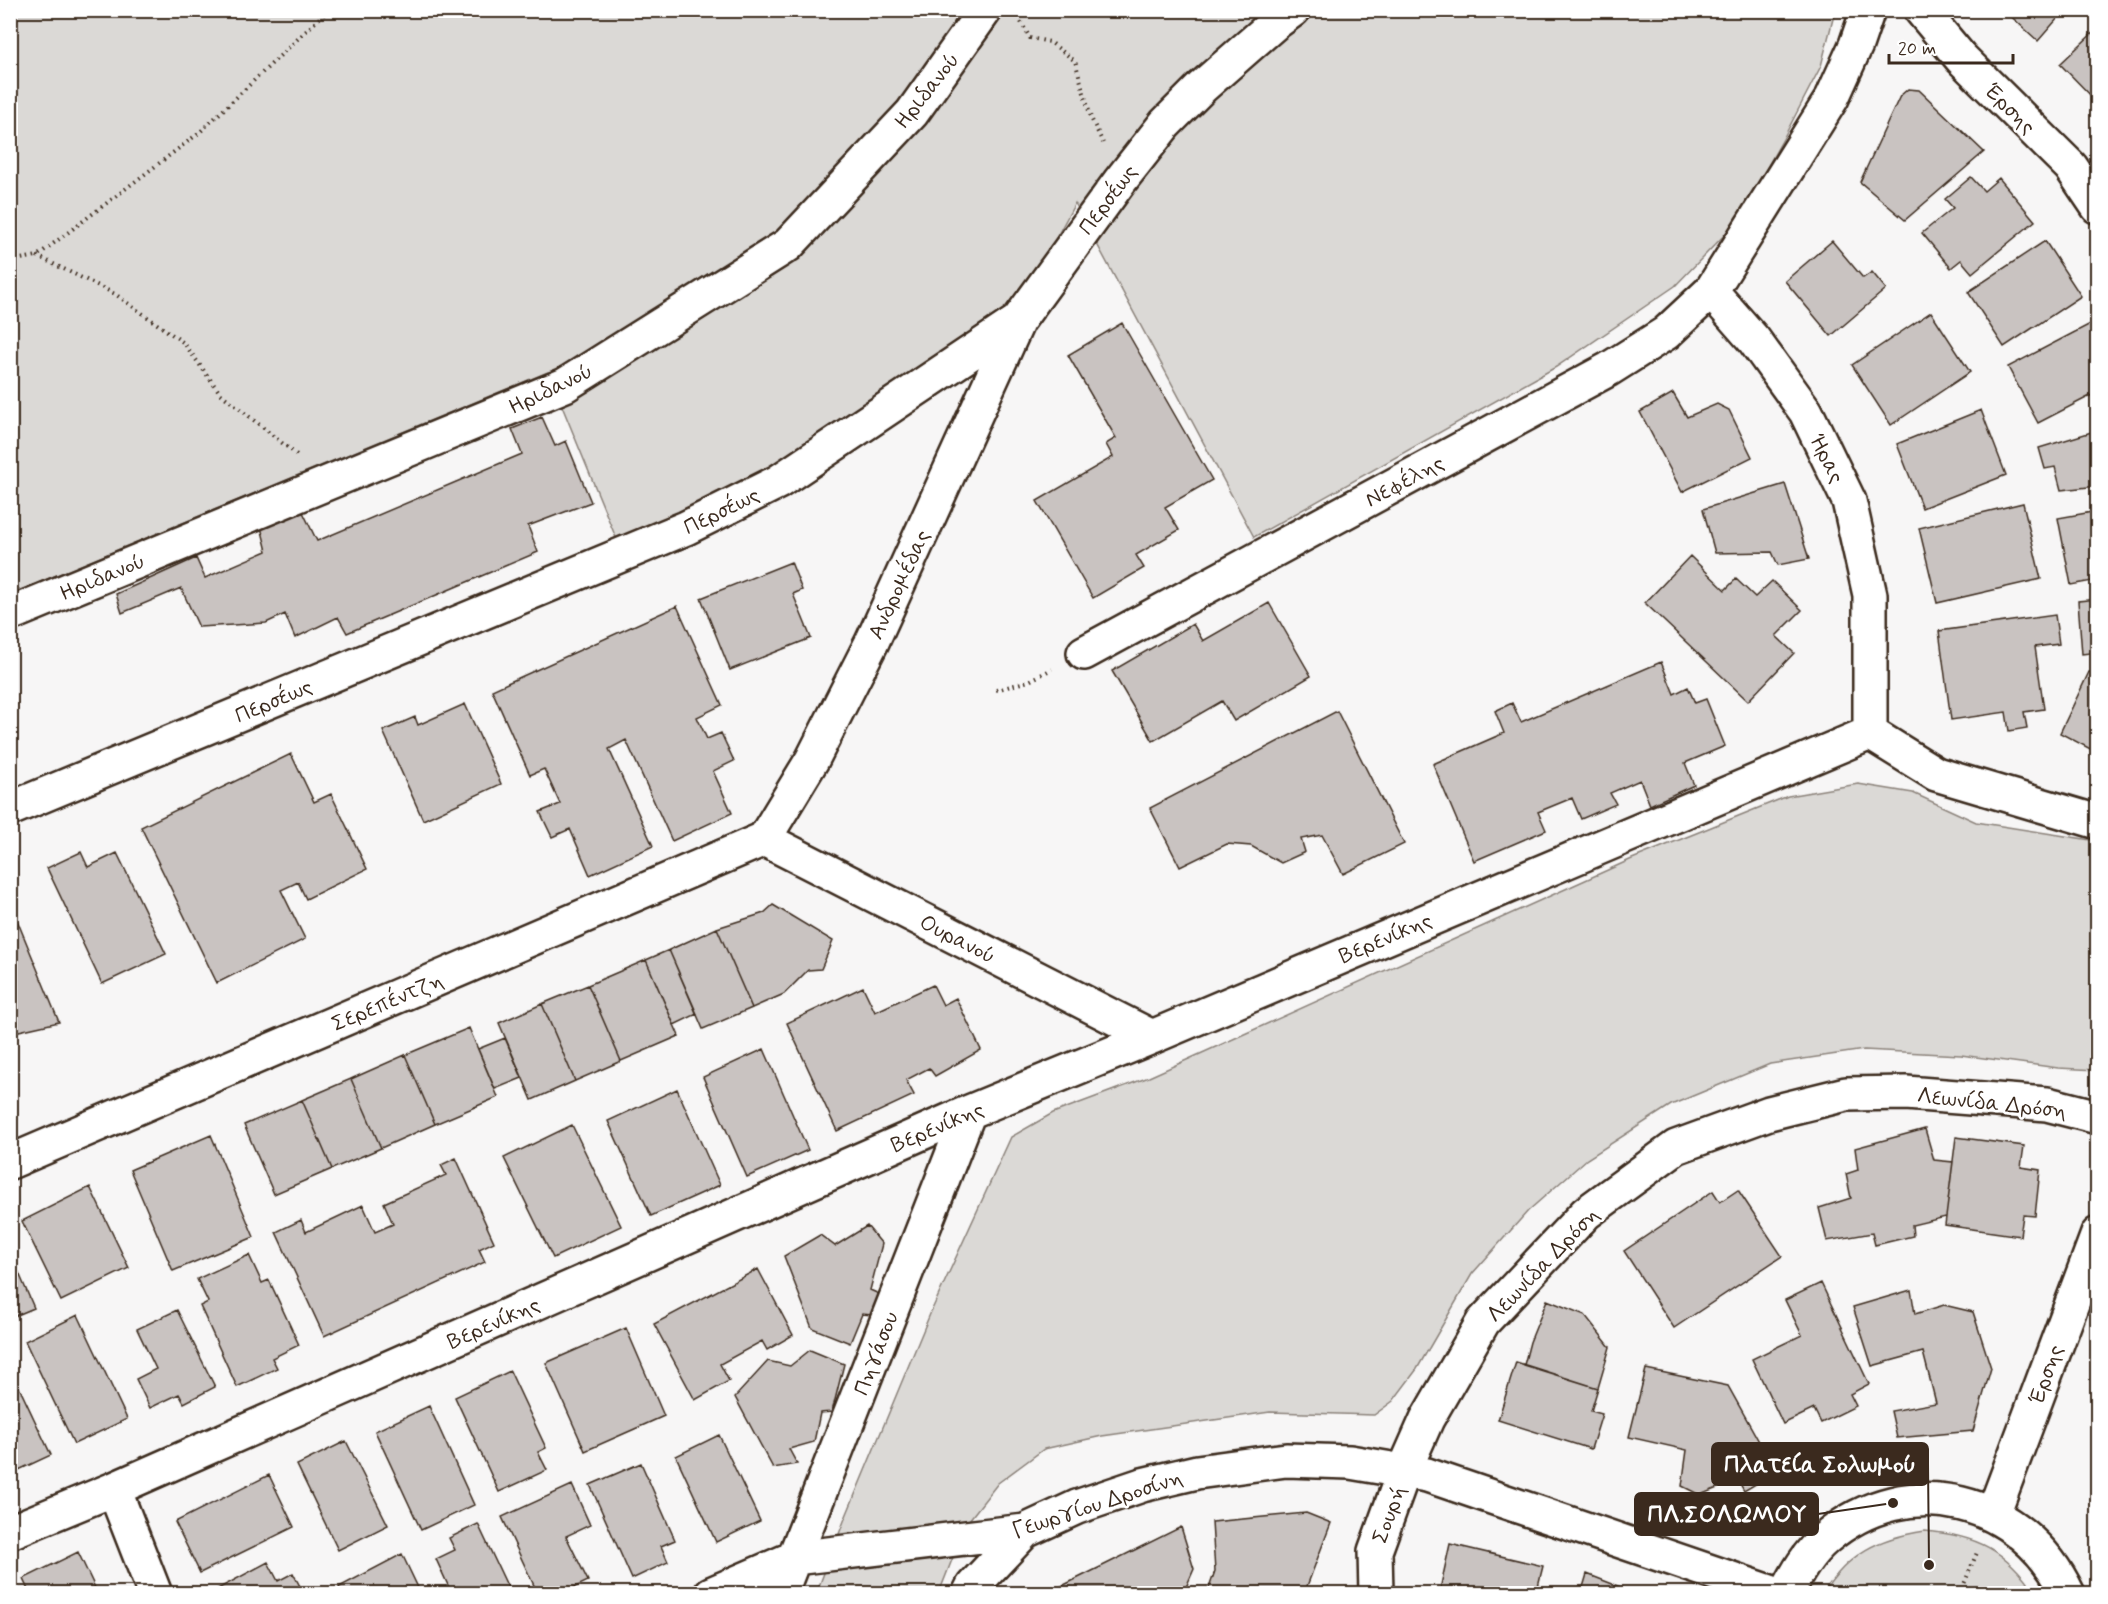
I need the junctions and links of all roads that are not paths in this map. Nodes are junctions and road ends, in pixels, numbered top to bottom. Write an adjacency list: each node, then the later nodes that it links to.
1 (985, 10): 8 (street, Ηριδανού)
2 (1293, 10): 7 (street, Περσέως)
3 (1868, 10): 6 (street)
4 (1922, 10): 5 (street, Έρσης)
5 (2097, 207)
6 (1711, 291): 9 (street, Νεφέλης); 10 (street, Ήρας)
7 (1018, 321): 11 (street, Περσέως); 13 (street, Ανδρομέδας)
8 (10, 614)
9 (1084, 653)
10 (1870, 733): 12 (street); 14 (street, Βερενίκης)
11 (10, 809)
12 (2097, 822)
13 (764, 839): 14 (street, Ουρανού); 17 (street, Σερεπέντζη)
14 (1152, 1037): 15 (street, Βερενίκης)
15 (969, 1112): 20 (street, Βερενίκης); 25 (street, Πηγάσου)
16 (2097, 1117): 19 (street, Λεωνίδα Δρόση)
17 (10, 1162)
18 (2097, 1234): 21 (street, Έρσης)
19 (1404, 1470): 22 (street, Γεωργίου Δροσίνη); 24 (street, Σουρή); 32 (street, Γεωργίου Δροσίνη)
20 (114, 1489): 23 (street, Βερενίκης); 26 (street)
21 (1993, 1514): 33 (street); 34 (street)
22 (1025, 1531): 25 (street, Γεωργίου Δροσίνη); 29 (street)
23 (10, 1532)
24 (1375, 1551): 30 (street); 31 (street, Σουρή)
25 (794, 1558): 27 (street, Γεωργίου Δροσίνη); 28 (street, Πηγάσου)
26 (155, 1593)
27 (711, 1593)
28 (780, 1593)
29 (969, 1593)
30 (1358, 1593)
31 (1376, 1593)
32 (1776, 1593)
33 (1786, 1593)
34 (2068, 1593)

